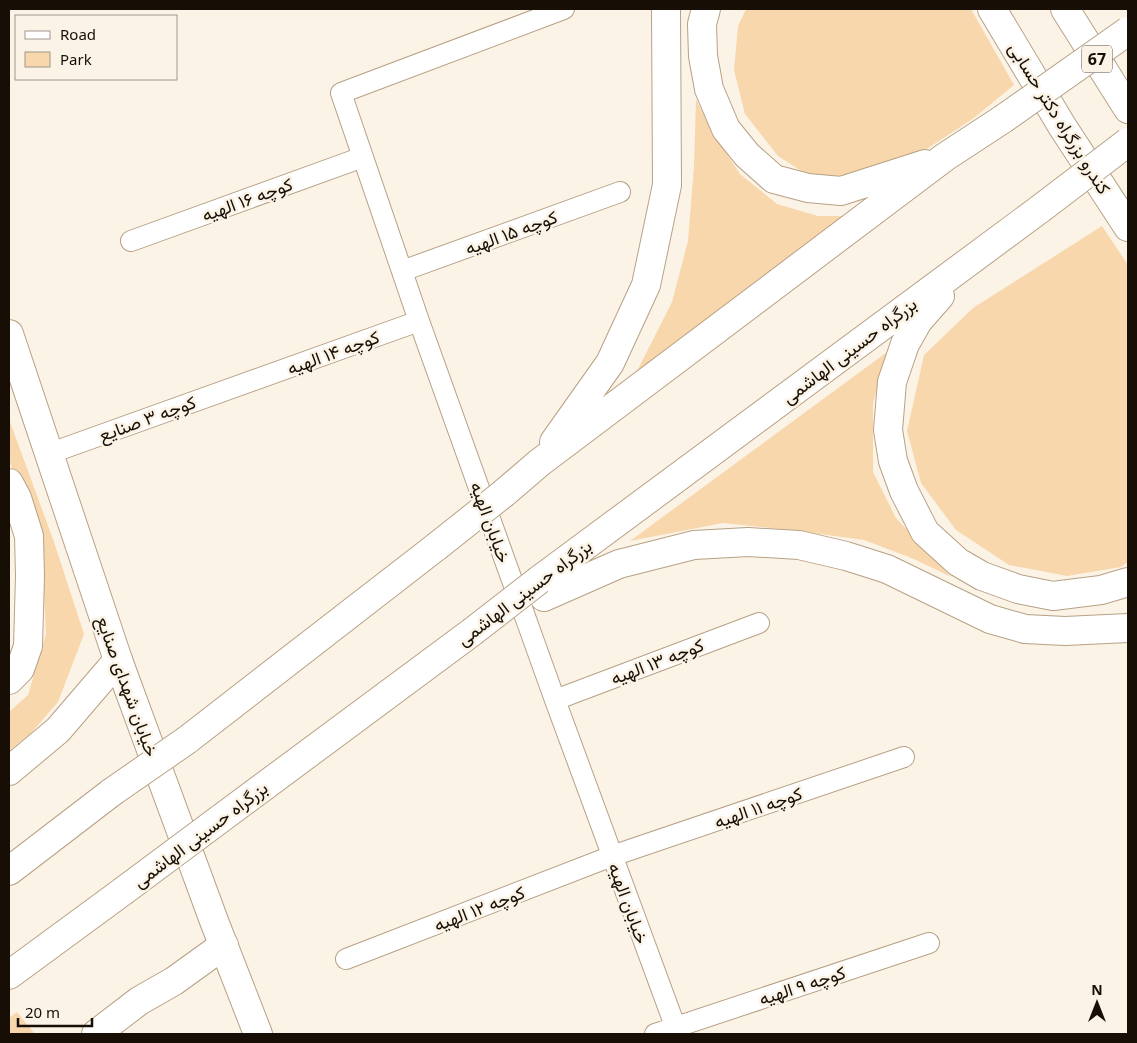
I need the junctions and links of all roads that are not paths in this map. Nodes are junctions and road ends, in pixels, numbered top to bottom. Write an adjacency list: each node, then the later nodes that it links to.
1 (564, 9): 9 (street, خیابان الهیه)
2 (666, 9): 20 (main road)
3 (706, 9): 10 (main road)
4 (992, 9): 12 (main road, کندرو بزرگراه دکتر حسابی)
5 (1065, 9): 7 (main road, 67)
6 (1128, 31): 10 (main road, bridge)
7 (1128, 109)
8 (1128, 142): 13 (main road, بزرگراه حسینی الهاشمی, bridge)
9 (363, 157): 14 (street, کوچه ۱۶ الهیه); 15 (street, خیابان الهیه)
10 (945, 157): 20 (main road)
11 (620, 192): 15 (street, کوچه ۱۵ الهیه)
12 (1128, 227)
13 (1010, 230): 22 (main road); 23 (main road, بزرگراه حسینی الهاشمی)
14 (131, 241)
15 (402, 271): 16 (street, خیابان الهیه)
16 (419, 321): 18 (street, کوچه ۱۴ الهیه); 28 (street, خیابان الهیه)
17 (9, 334): 19 (main road, خیابان شهدای صنایع)
18 (246, 382): 19 (street, کوچه ۳ صنایع)
19 (48, 454): 26 (main road, خیابان شهدای صنایع)
20 (539, 463): 32 (main road, bridge)
21 (9, 482): 27 (main road)
22 (1128, 582)
23 (542, 588): 25 (main road); 36 (main road, بزرگراه حسینی الهاشمی, bridge)
24 (759, 622): 28 (street, کوچه ۱۳ الهیه)
25 (1128, 628)
26 (118, 660): 30 (main road); 34 (main road, خیابان شهدای صنایع)
27 (9, 680)
28 (554, 700): 31 (street, خیابان الهیه)
29 (904, 757): 31 (street, کوچه ۱۱ الهیه)
30 (9, 771)
31 (612, 856): 35 (street, کوچه ۱۲ الهیه); 37 (street, خیابان الهیه)
32 (9, 871)
33 (929, 943): 37 (street, کوچه ۹ الهیه)
34 (224, 945): 38 (main road); 39 (main road, خیابان شهدای صنایع)
35 (346, 959)
36 (9, 975)
37 (677, 1031): 40 (street, کوچه ۹ الهیه)
38 (96, 1034)
39 (258, 1034)
40 (655, 1034)

